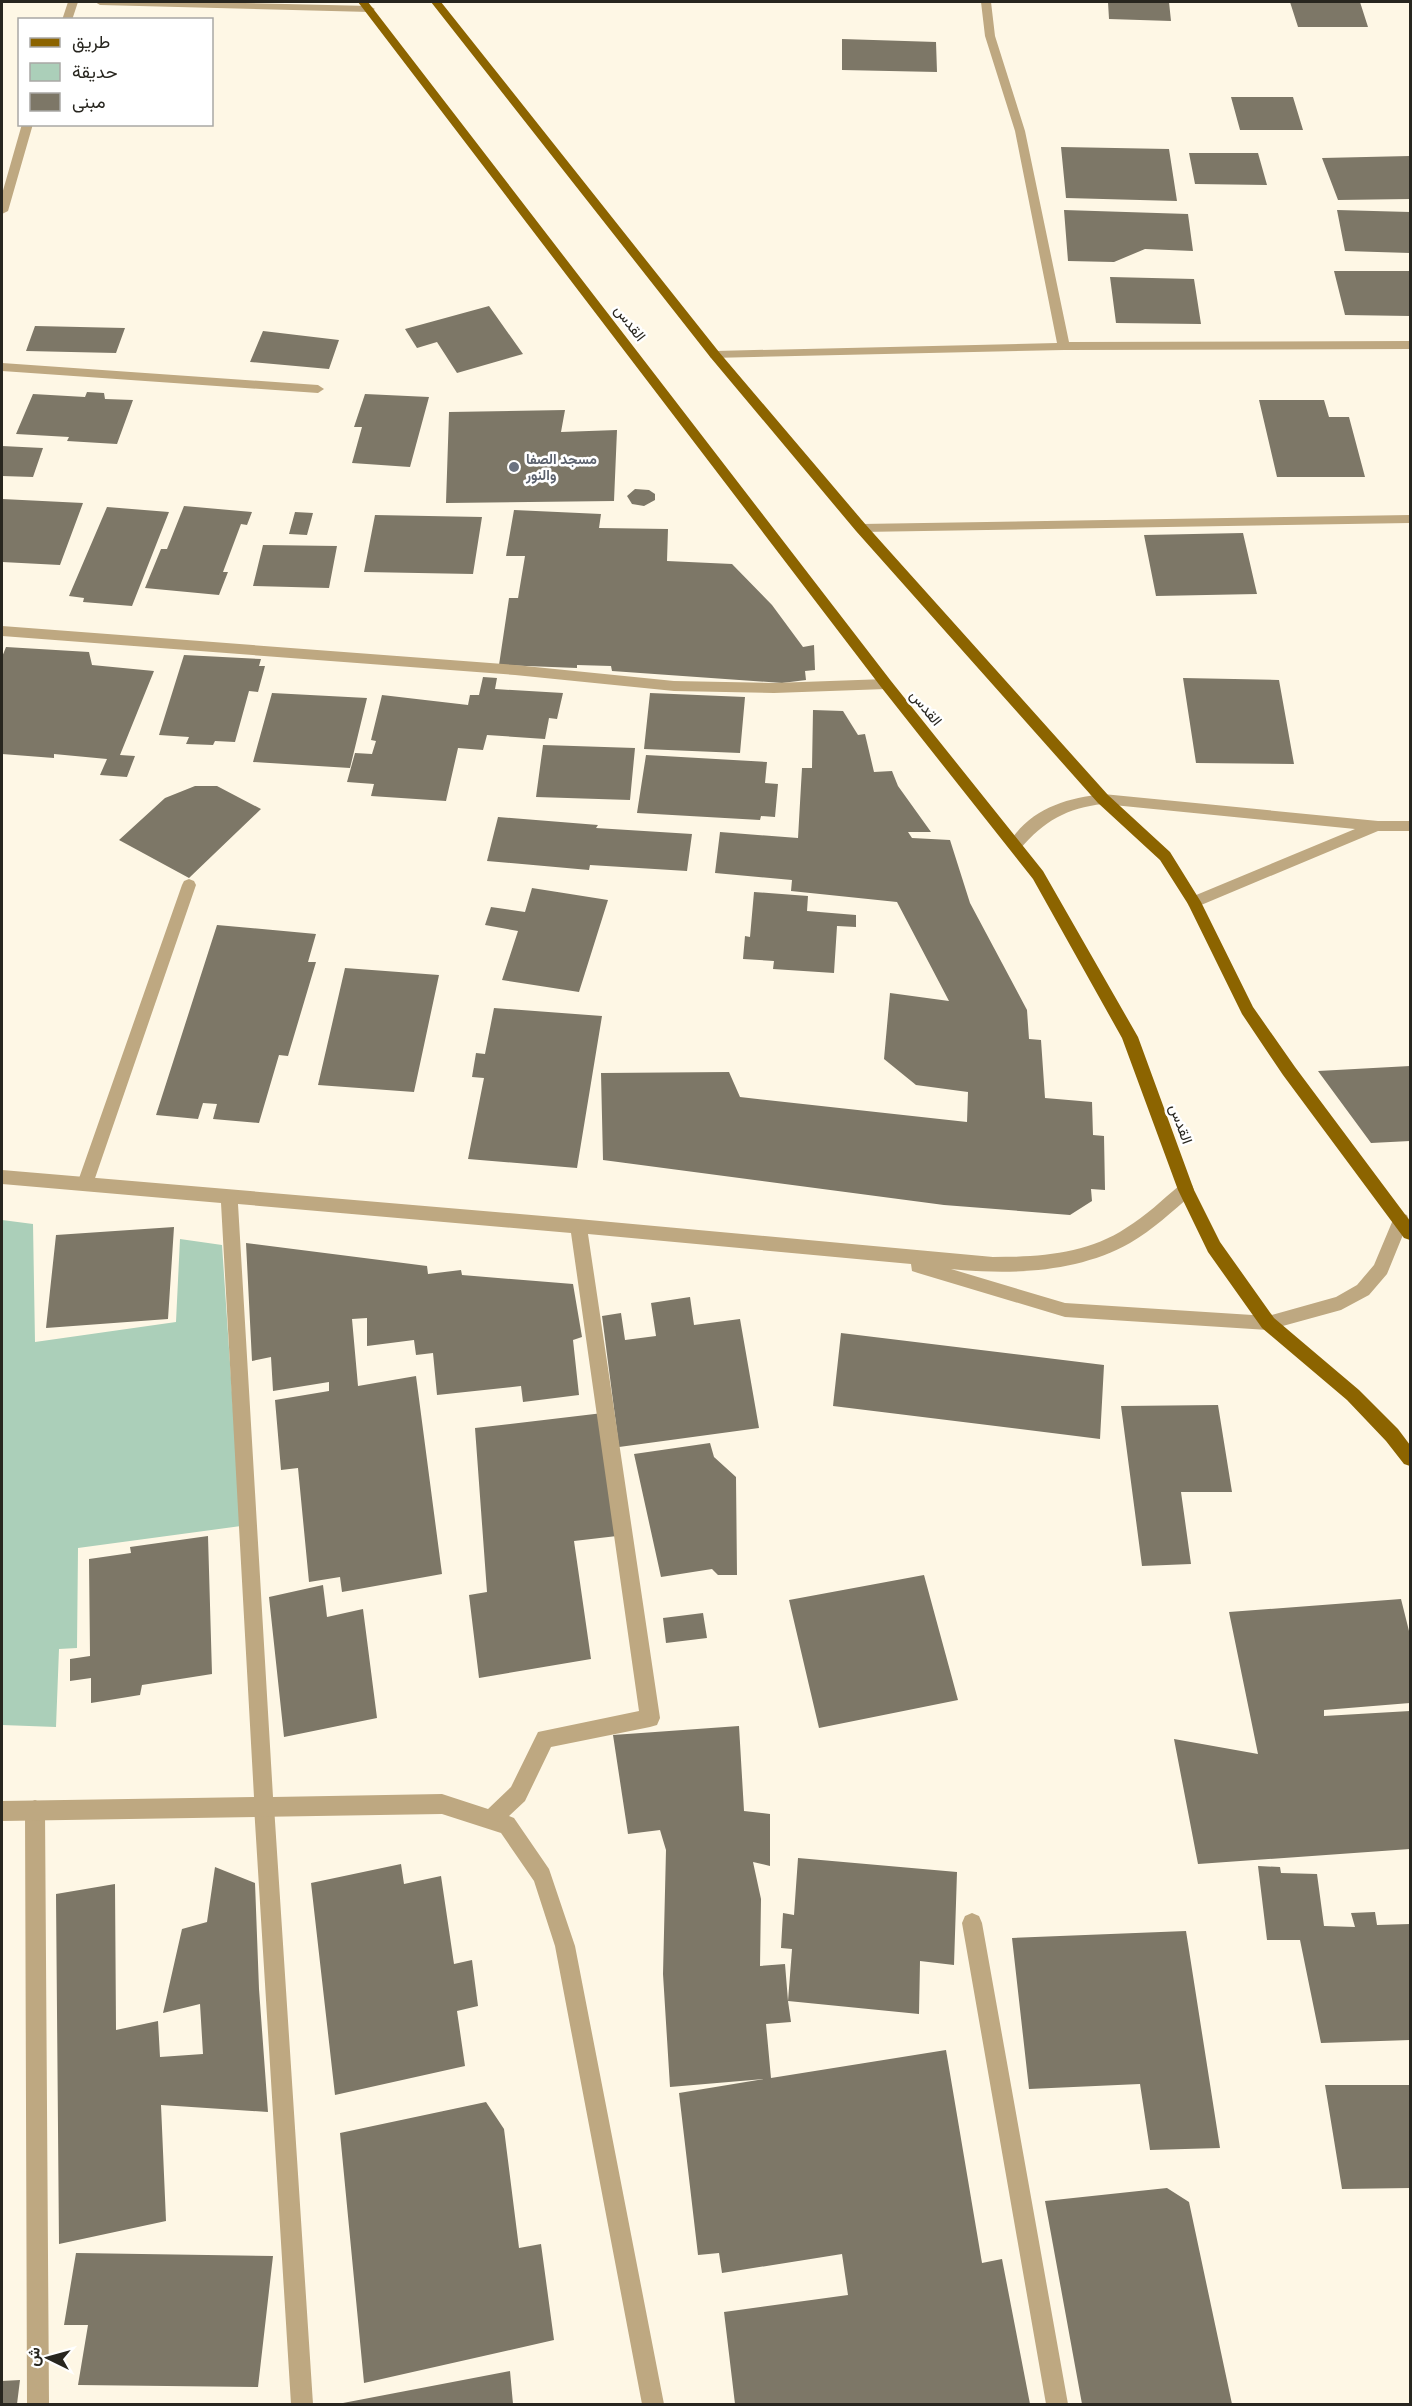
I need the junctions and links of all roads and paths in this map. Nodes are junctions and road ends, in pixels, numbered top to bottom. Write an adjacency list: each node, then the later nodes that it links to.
1 (74, 2): 6 (street)
2 (100, 2): 5 (street)
3 (436, 2): 11 (main road)
4 (986, 2): 10 (street)
5 (366, 5): 17 (main road, القدس)
6 (68, 18)
7 (27, 126): 8 (street)
8 (2, 211)
9 (1410, 345): 10 (street)
10 (1064, 346): 11 (street)
11 (715, 355): 15 (main road)
12 (2, 367): 13 (street)
13 (318, 389)
14 (1410, 519): 15 (street)
15 (861, 528): 18 (main road)
16 (2, 631): 17 (street)
17 (886, 684): 21 (main road, القدس)
18 (1103, 799): 19 (street); 21 (street); 23 (main road)
19 (1378, 826): 20 (street); 23 (street)
20 (1410, 826)
21 (1015, 845): 26 (main road, القدس)
22 (189, 885): 25 (street)
23 (1194, 902): 29 (main road)
24 (2, 1177): 25 (street)
25 (85, 1184): 27 (street)
26 (1186, 1190): 30 (street); 31 (main road, القدس)
27 (229, 1196): 28 (street); 33 (street)
28 (578, 1226): 30 (street); 36 (street)
29 (1406, 1226): 31 (street)
30 (872, 1252): 31 (street)
31 (1268, 1323): 32 (main road, القدس)
32 (1410, 1458)
33 (264, 1806): 34 (street); 36 (street); 39 (street)
34 (35, 1810): 35 (street); 38 (street)
35 (2, 1811)
36 (490, 1820): 40 (street)
37 (972, 1923): 41 (street)
38 (38, 2404)
39 (302, 2404)
40 (652, 2404)
41 (1058, 2404)

